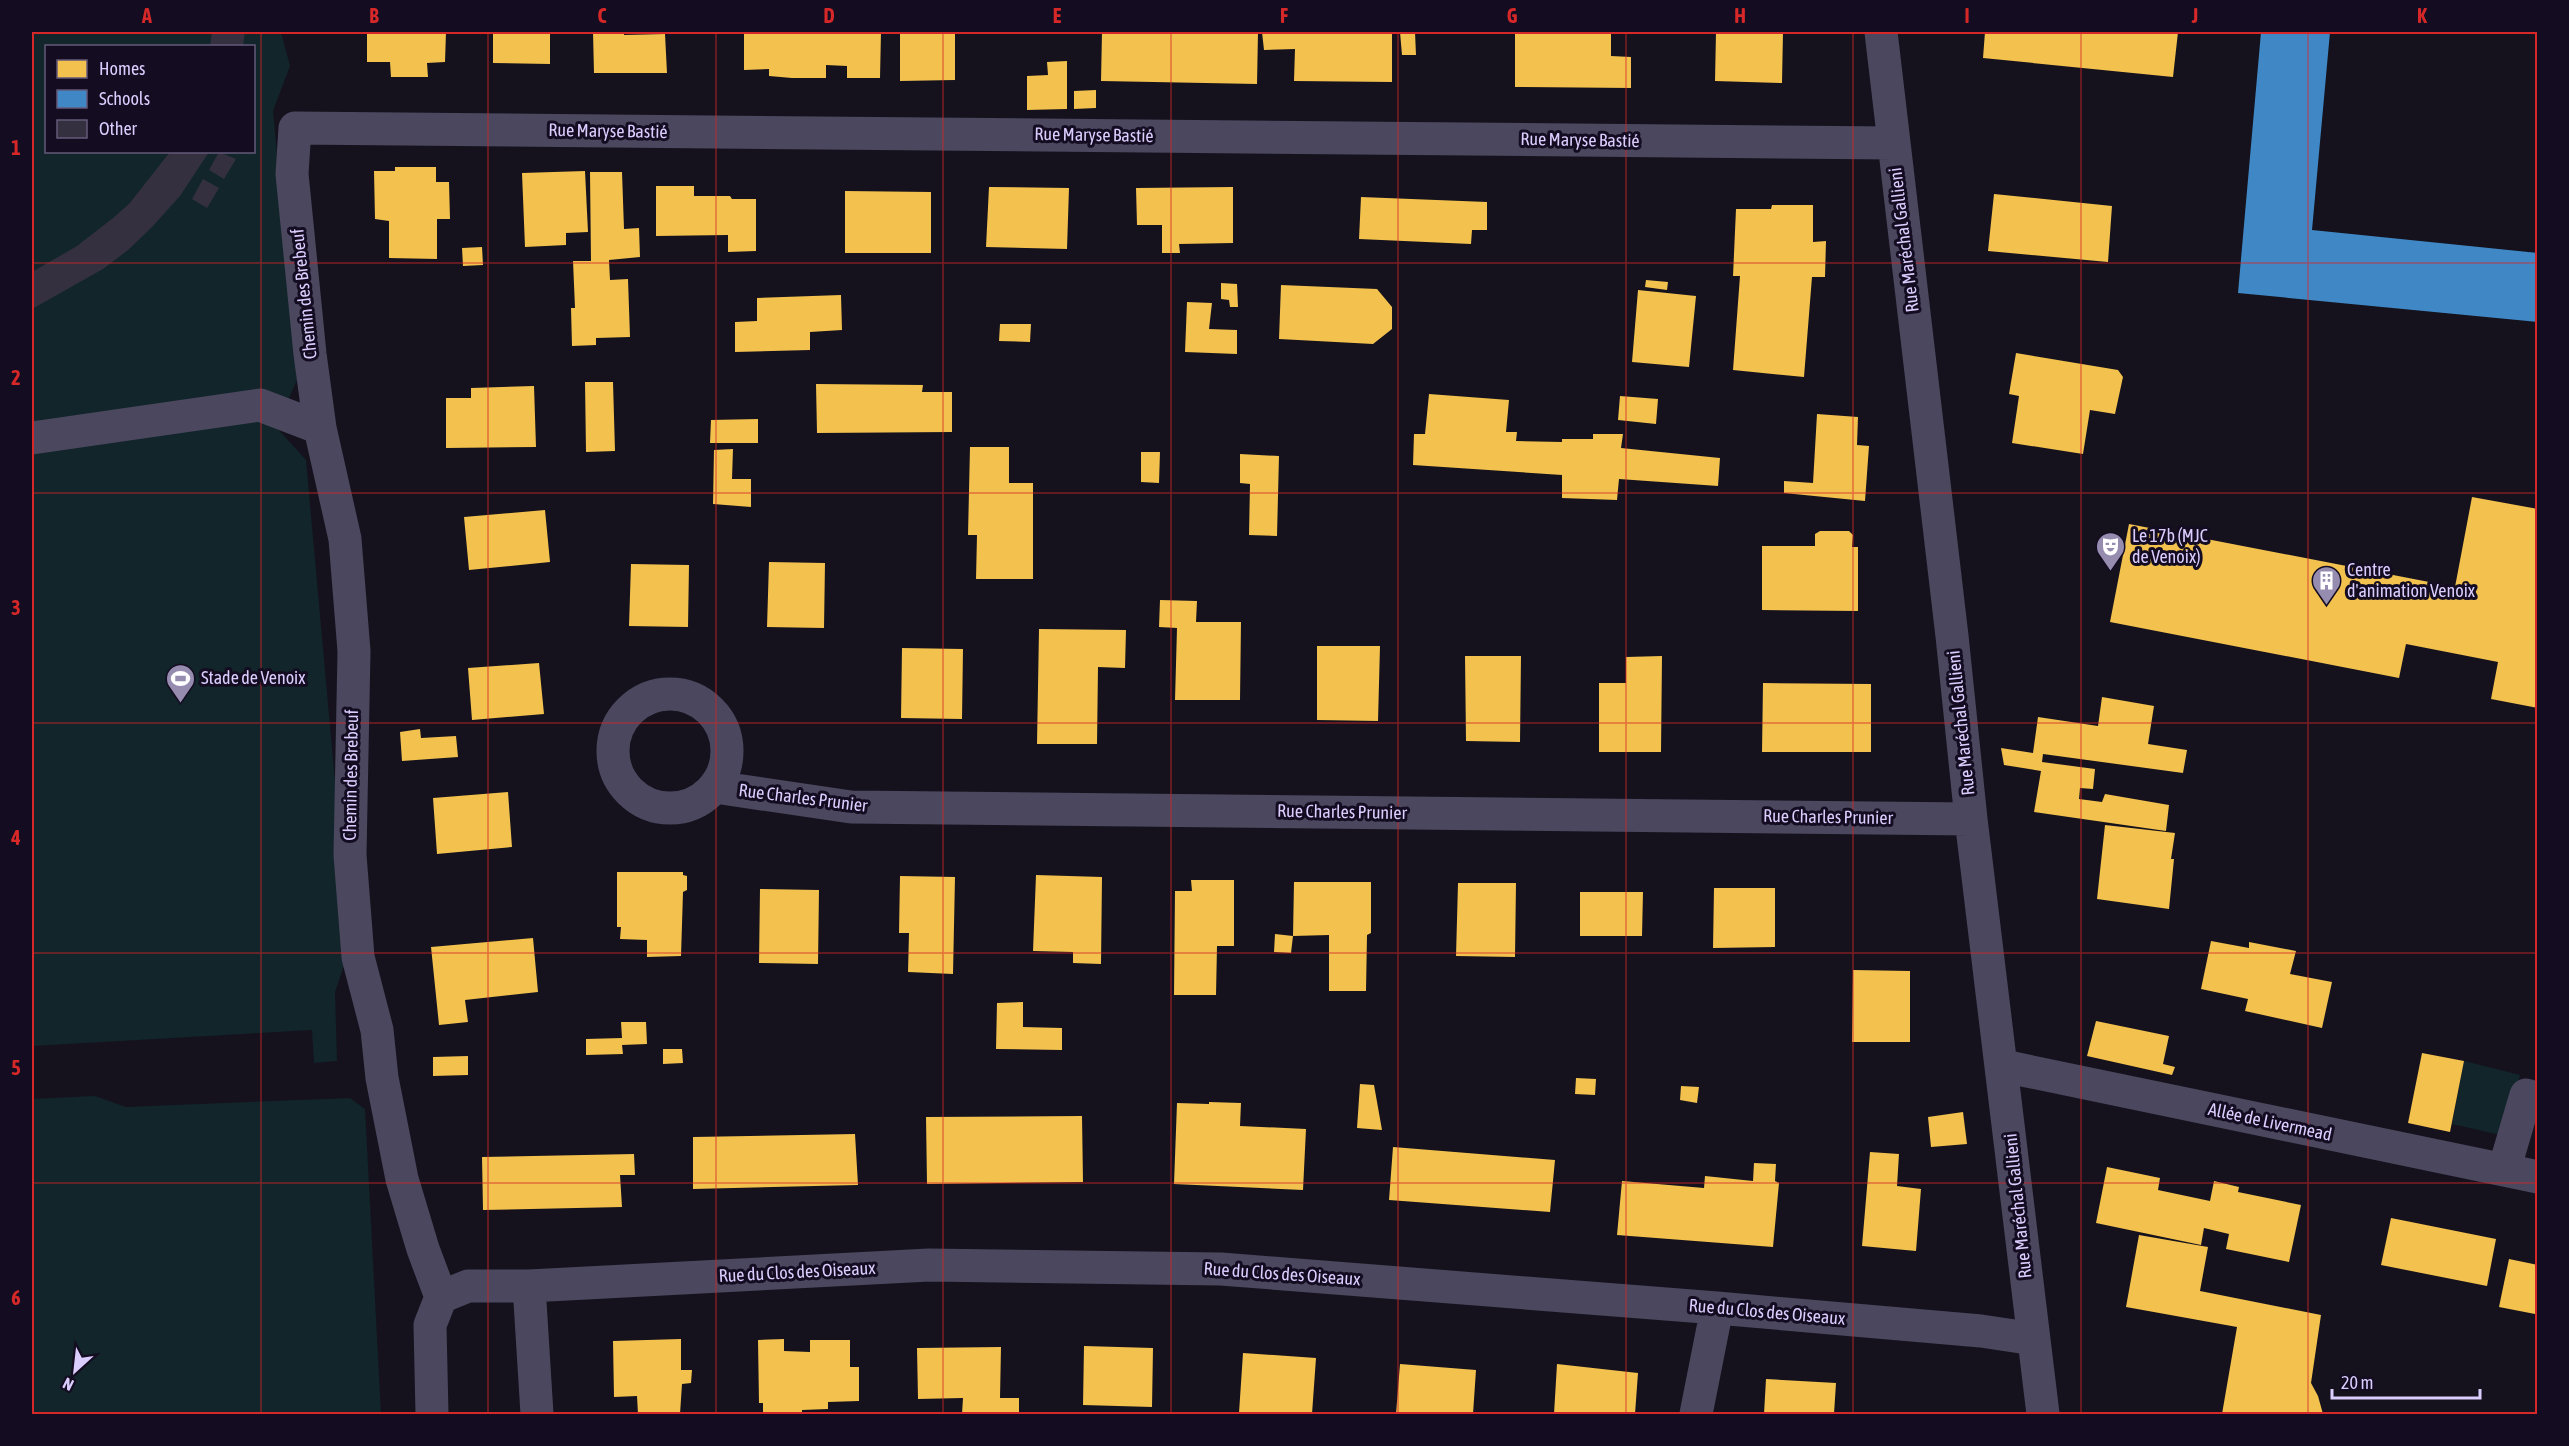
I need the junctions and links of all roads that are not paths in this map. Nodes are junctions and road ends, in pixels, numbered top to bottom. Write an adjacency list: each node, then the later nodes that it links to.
1 (1881, 32): 3 (street, Rue Maréchal Gallieni)
2 (295, 128): 3 (street, Rue Maryse Bastié); 4 (street, Chemin des Brebeuf)
3 (1893, 143): 7 (street, Rue Maréchal Gallieni)
4 (320, 428): 5 (street); 13 (street, Chemin des Brebeuf)
5 (32, 438)
6 (716, 787): 7 (street, Rue Charles Prunier)
7 (1971, 819): 8 (street, Rue Maréchal Gallieni)
8 (2003, 1066): 10 (street, Allée de Livermead); 15 (street, Rue Maréchal Gallieni)
9 (2538, 1099): 10 (street)
10 (2504, 1170): 11 (street, Allée de Livermead)
11 (2538, 1177)
12 (529, 1286): 13 (street, Rue du Clos des Oiseaux); 14 (street, Rue du Clos des Oiseaux); 17 (street)
13 (441, 1298): 16 (street)
14 (1717, 1308): 15 (street, Rue du Clos des Oiseaux); 18 (street)
15 (2034, 1339): 19 (street, Rue Maréchal Gallieni)
16 (432, 1414)
17 (537, 1414)
18 (1696, 1414)
19 (2043, 1414)

